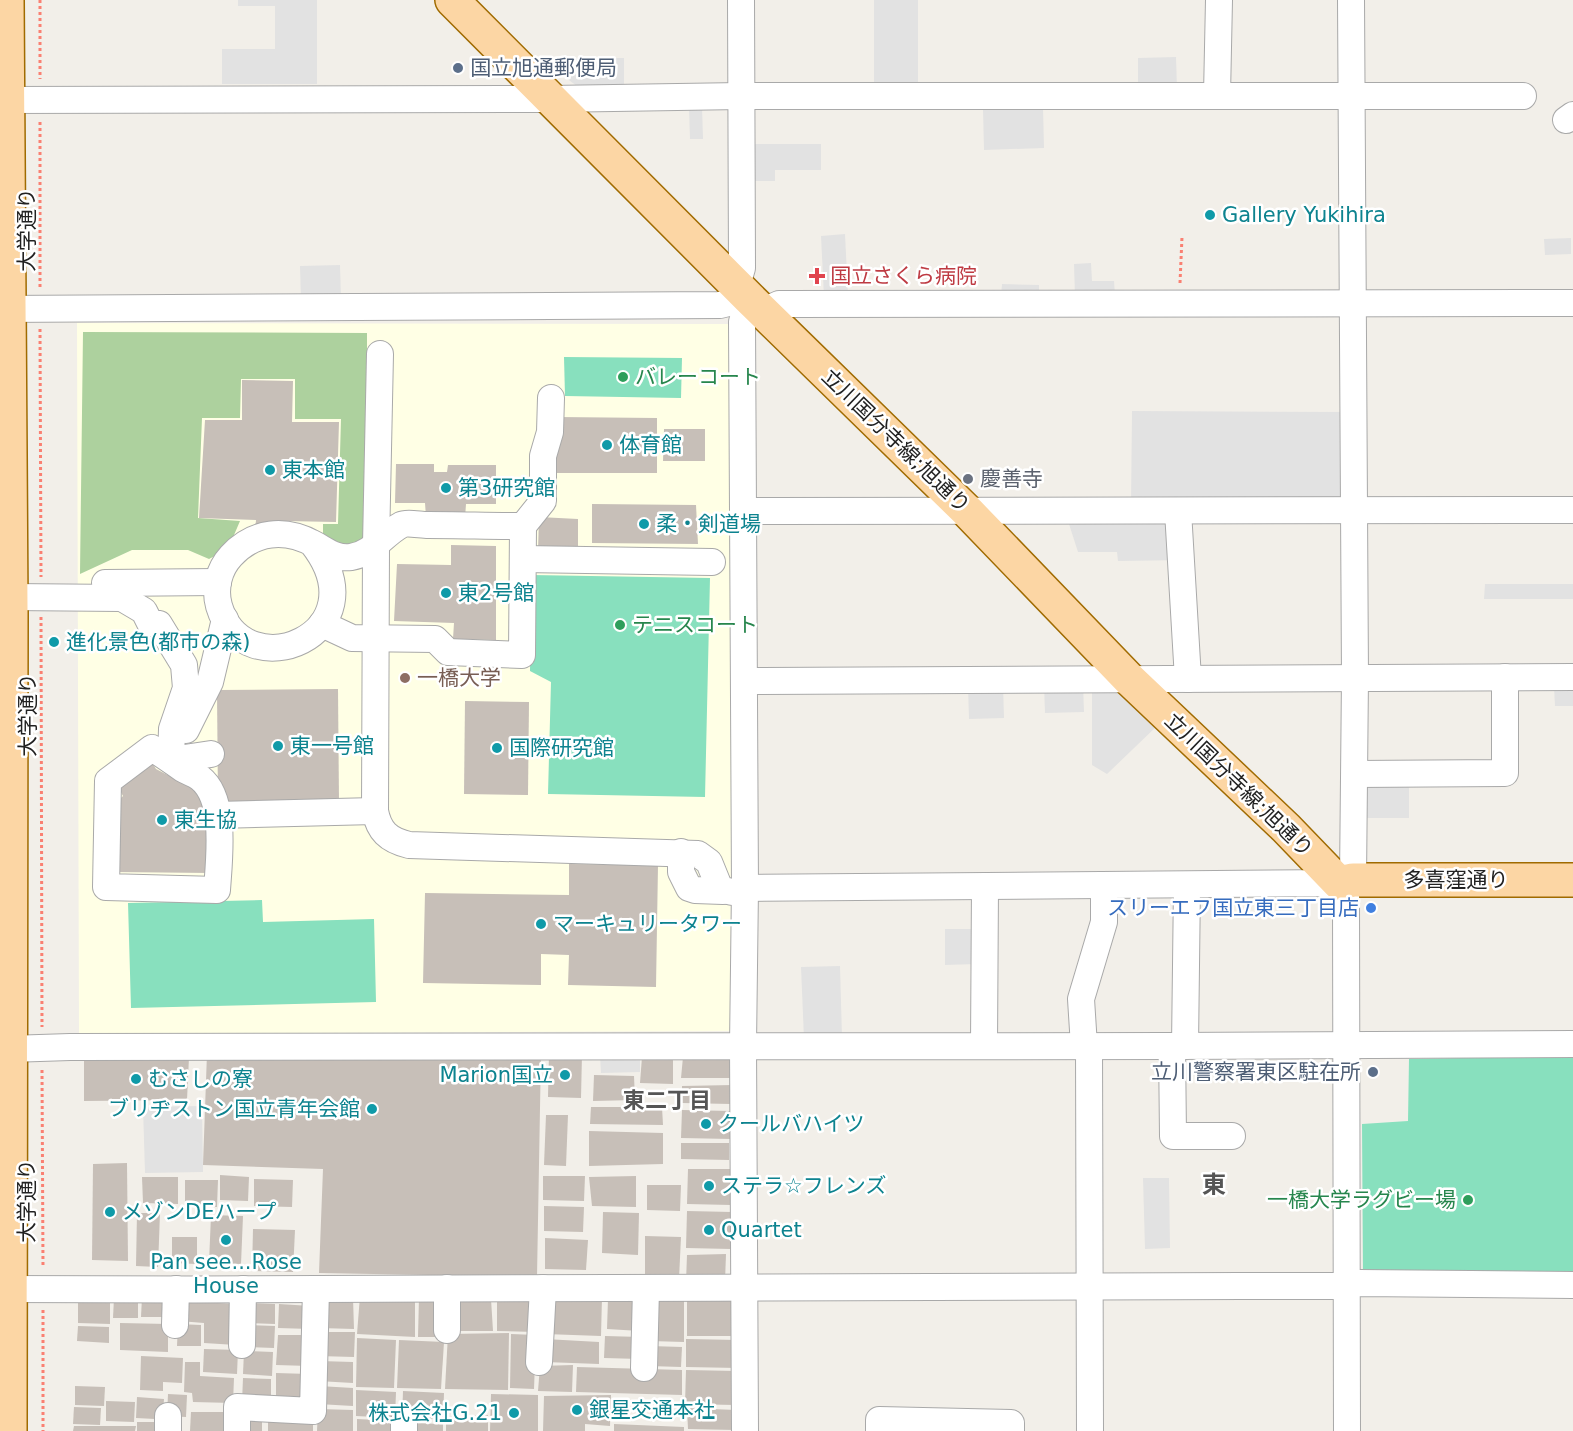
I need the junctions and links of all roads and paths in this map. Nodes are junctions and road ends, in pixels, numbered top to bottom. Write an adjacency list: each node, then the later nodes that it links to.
1 (7, 0): 13 (main road, 大学通り)
2 (26, 0): 13 (main road, 大学通り)
3 (40, 0): 13 (path)
4 (452, 0): 12 (main road, 立川国分寺線;旭通り)
5 (741, 0): 9 (street)
6 (1219, 0): 8 (street)
7 (1351, 0): 10 (street)
8 (1217, 95): 9 (street); 10 (street)
9 (741, 96): 12 (street); 15 (street)
10 (1351, 96): 11 (street); 16 (street)
11 (1523, 96)
12 (550, 99): 13 (street); 15 (main road, 立川国分寺線;旭通り)
13 (23, 100): 19 (main road, 大学通り); 19 (path)
14 (1182, 237): 18 (path)
15 (750, 298): 18 (street); 19 (street); 23 (street); 26 (main road, 立川国分寺線;旭通り)
16 (1353, 303): 17 (street); 18 (street); 25 (street)
17 (1573, 303)
18 (1179, 304)
19 (24, 310): 34 (main road, 大学通り); 34 (path)
20 (380, 354): 29 (street)
21 (551, 398): 27 (street)
22 (1573, 510): 25 (street)
23 (744, 511): 26 (street); 43 (street)
24 (1178, 511): 25 (street); 26 (street); 42 (street)
25 (1353, 511): 38 (street)
26 (968, 512): 41 (main road, 立川国分寺線;旭通り)
27 (523, 526): 29 (street); 30 (street)
28 (312, 543): 29 (street); 32 (street); 36 (street)
29 (376, 545): 37 (street)
30 (523, 559): 31 (street); 37 (street)
31 (712, 562)
32 (218, 582): 33 (street); 35 (street)
33 (105, 583)
34 (20, 608): 45 (street); 61 (main road, 大学通り); 61 (path)
35 (225, 619): 36 (street); 45 (street)
36 (322, 624): 37 (street)
37 (368, 646): 47 (street)
38 (1355, 677): 39 (street); 42 (street); 46 (street)
39 (1505, 677): 40 (street); 46 (street)
40 (1573, 677)
41 (1130, 679): 42 (street); 43 (street); 50 (main road, 立川国分寺線;旭通り)
42 (1188, 679)
43 (744, 681): 54 (street)
44 (211, 754): 45 (street)
45 (171, 760): 48 (street); 48 (street)
46 (1355, 774): 50 (street)
47 (375, 811): 48 (street); 54 (street)
48 (218, 815)
49 (1573, 880): 50 (main road, 多喜窪通り)
50 (1346, 882): 52 (street); 55 (street)
51 (1104, 885): 52 (street); 53 (street); 59 (street)
52 (1187, 885): 60 (street)
53 (985, 886): 54 (street); 58 (street)
54 (733, 890): 57 (street)
55 (1346, 1044): 56 (street); 60 (street); 65 (street)
56 (1573, 1044)
57 (743, 1045): 58 (street); 61 (street); 69 (street)
58 (984, 1046): 59 (street)
59 (1086, 1046): 60 (street); 63 (street)
60 (1178, 1046): 62 (street)
61 (30, 1048): 66 (main road, 大学通り); 66 (path)
62 (1232, 1136)
63 (1090, 1285): 65 (street); 69 (street); 86 (street)
64 (1573, 1285): 65 (street)
65 (1347, 1286): 87 (street)
66 (25, 1288): 70 (street); 79 (main road, 大学通り); 80 (main road, 大学通り); 81 (path)
67 (447, 1288): 68 (street); 72 (street); 75 (street)
68 (543, 1288): 73 (street); 77 (street)
69 (744, 1288): 73 (street); 83 (street)
70 (176, 1289): 71 (street); 74 (street)
71 (243, 1289): 72 (street); 76 (street)
72 (316, 1289): 82 (street)
73 (645, 1289): 78 (street)
74 (175, 1325)
75 (447, 1330)
76 (242, 1345)
77 (539, 1362)
78 (644, 1368)
79 (10, 1431)
80 (28, 1431)
81 (43, 1431)
82 (237, 1431)
83 (745, 1431)
84 (879, 1431): 85 (street)
85 (1011, 1431)
86 (1090, 1431)
87 (1347, 1431)

